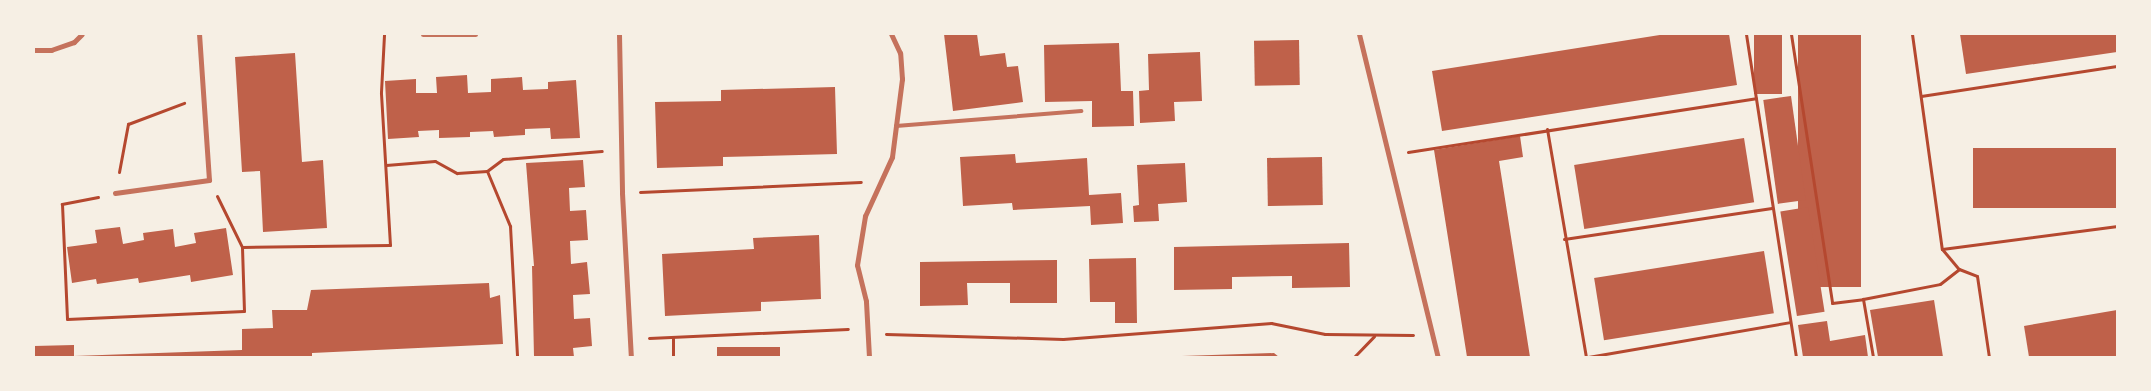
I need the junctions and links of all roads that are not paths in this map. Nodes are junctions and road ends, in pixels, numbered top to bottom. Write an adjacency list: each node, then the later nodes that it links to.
1 (82, 34): 8 (street)
2 (199, 34): 11 (street)
3 (423, 34): 4 (street)
4 (475, 34)
5 (619, 34): 12 (street)
6 (891, 34): 10 (street)
7 (1359, 34): 14 (street)
8 (34, 50)
9 (1081, 111): 10 (lane)
10 (896, 126): 13 (street)
11 (115, 193)
12 (631, 357)
13 (869, 357)
14 (1438, 357)

